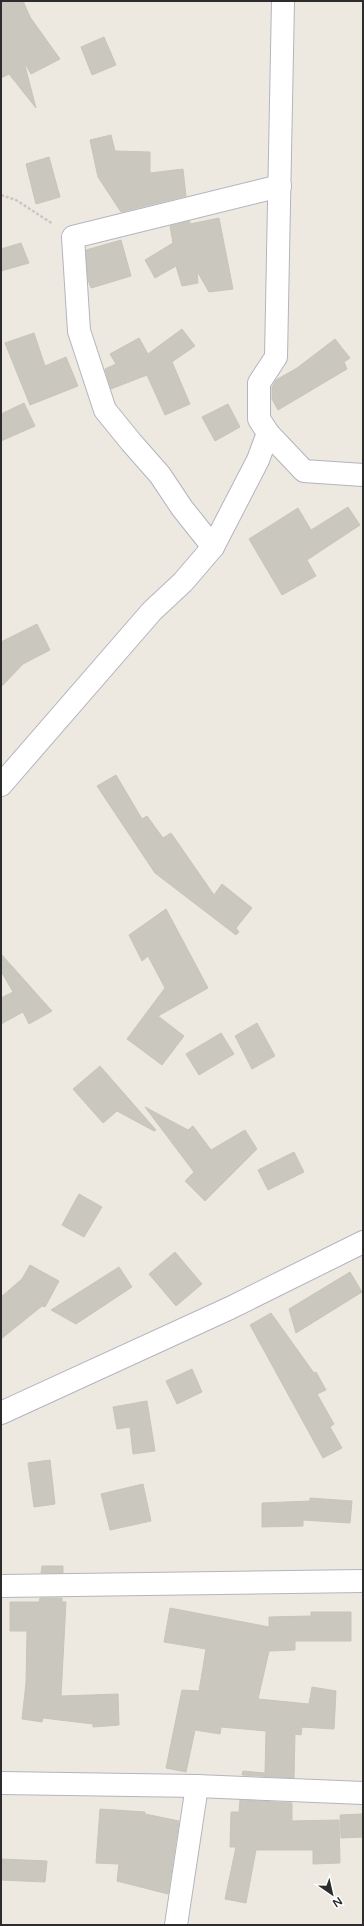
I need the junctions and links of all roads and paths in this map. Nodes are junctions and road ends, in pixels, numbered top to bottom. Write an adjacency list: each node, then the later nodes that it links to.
1 (283, 1): 2 (street)
2 (280, 186): 4 (street); 5 (street)
3 (1, 195): 4 (path)
4 (74, 237): 7 (street)
5 (268, 433): 6 (street); 7 (street)
6 (363, 475)
7 (213, 548): 8 (street)
8 (1, 785)
9 (363, 1242): 10 (street)
10 (1, 1413)
11 (363, 1581): 12 (street)
12 (1, 1586)
13 (1, 1783): 14 (street)
14 (197, 1786): 15 (street); 16 (street)
15 (363, 1792)
16 (176, 1925)

